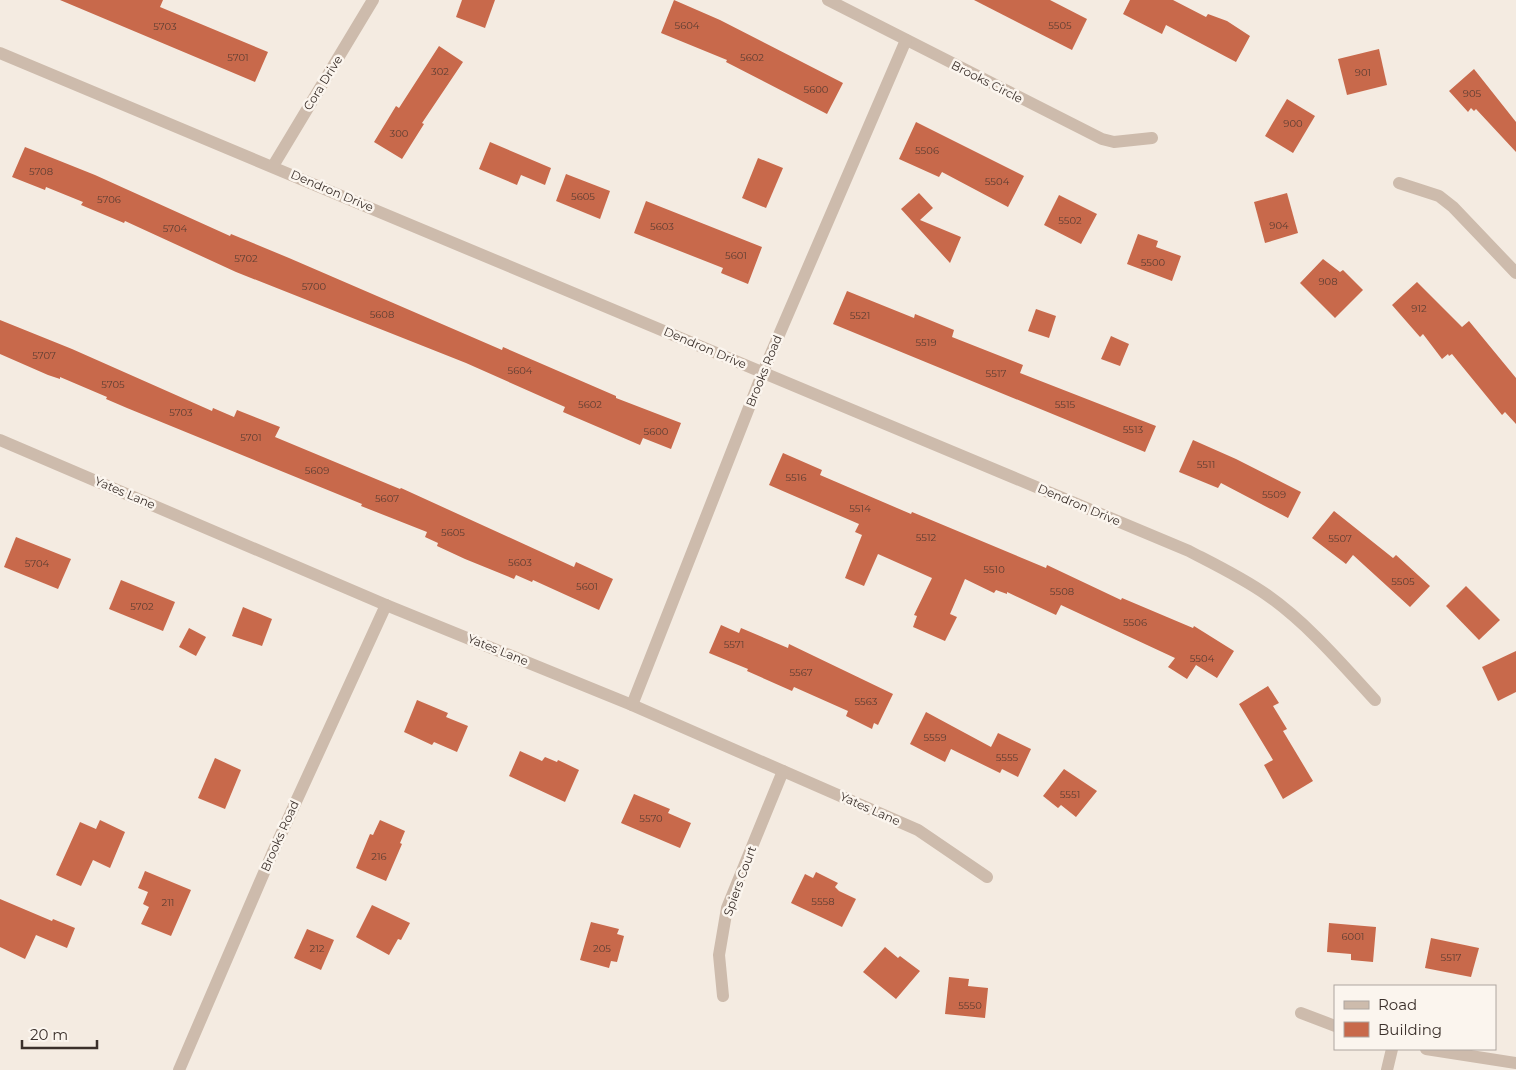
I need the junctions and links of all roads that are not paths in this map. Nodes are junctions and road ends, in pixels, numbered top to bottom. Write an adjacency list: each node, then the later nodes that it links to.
1 (374, 0): 6 (street, Cora Drive)
2 (828, 0): 3 (street, Brooks Circle)
3 (906, 40): 5 (street, Brooks Circle); 9 (street, Brooks Road)
4 (0, 53): 6 (street, Dendron Drive)
5 (1152, 138)
6 (273, 166): 9 (street, Dendron Drive)
7 (1399, 183): 8 (street)
8 (1516, 273)
9 (763, 372): 12 (street, Dendron Drive); 13 (street, Brooks Road)
10 (0, 440): 11 (street, Yates Lane)
11 (386, 605): 13 (street, Yates Lane); 22 (street, Brooks Road)
12 (1375, 700)
13 (632, 705): 14 (street, Yates Lane)
14 (783, 771): 15 (street, Yates Lane); 16 (street, Spiers Court)
15 (987, 877)
16 (723, 996)
17 (1301, 1013): 18 (street)
18 (1334, 1026)
19 (1392, 1050): 23 (street)
20 (1432, 1050): 21 (street)
21 (1516, 1063)
22 (180, 1070)
23 (1387, 1070)

